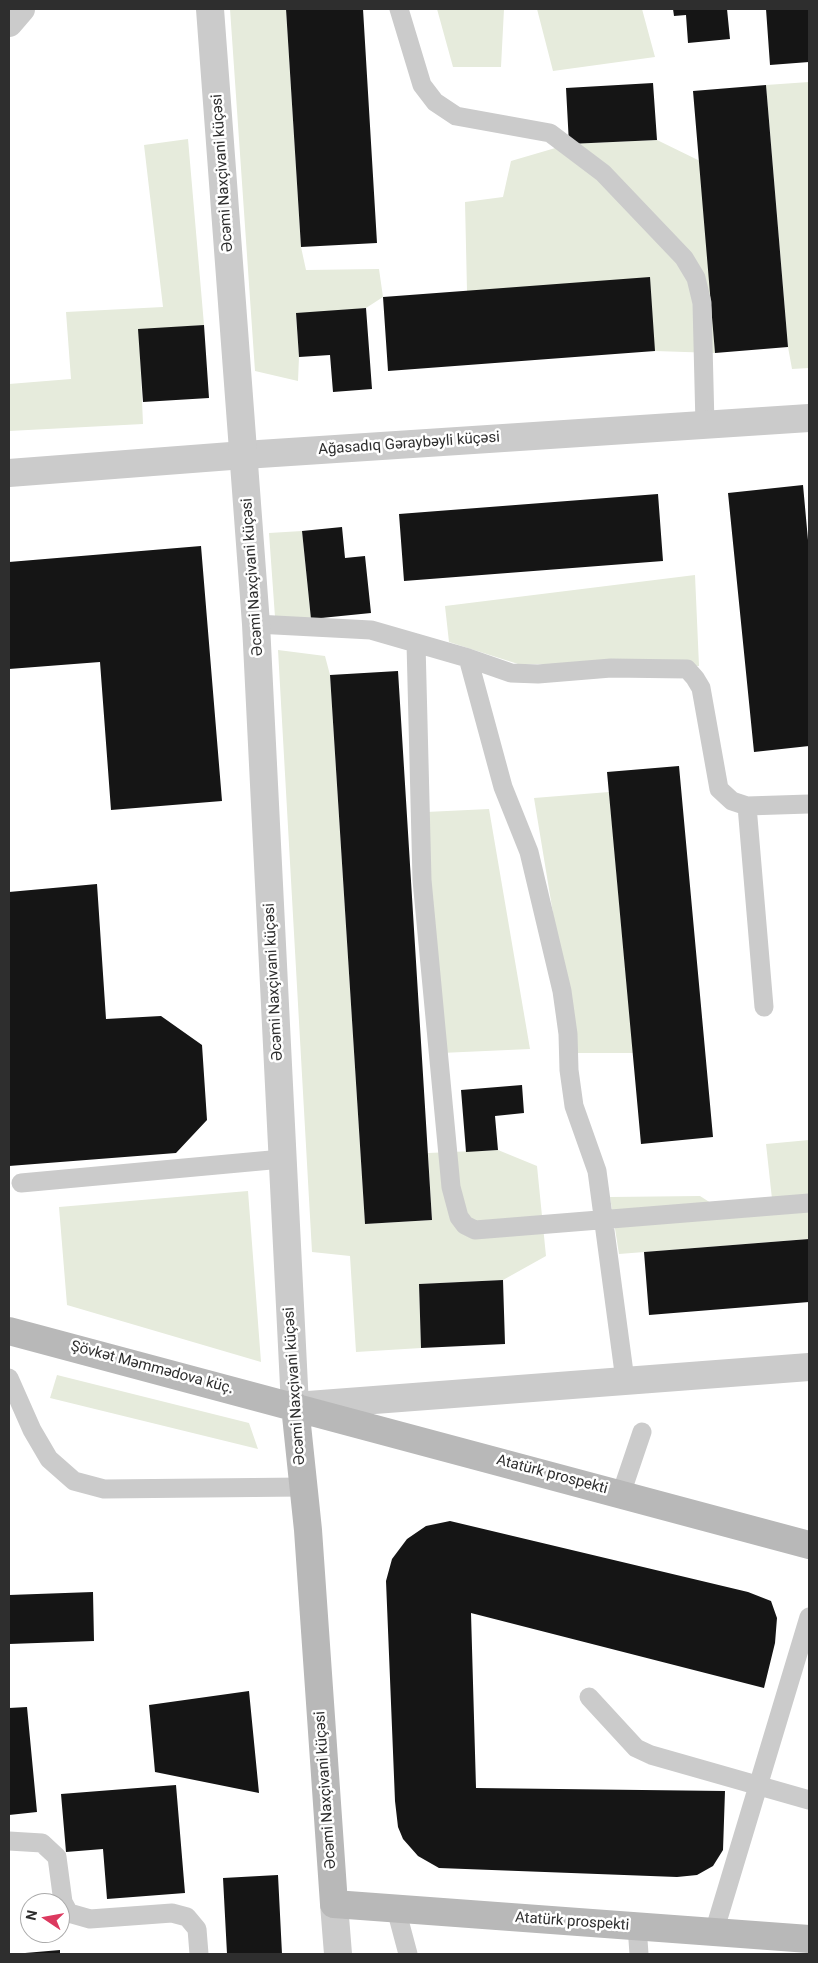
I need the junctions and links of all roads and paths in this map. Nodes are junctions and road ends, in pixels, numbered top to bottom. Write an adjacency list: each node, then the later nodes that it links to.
1 (21, 9): 4 (street)
2 (210, 9): 7 (street, Əcəmi Naxçivani küçəsi)
3 (399, 9): 6 (lane)
4 (9, 23)
5 (809, 418): 6 (street, Ağasadıq Gəraybəyli küçəsi)
6 (705, 425): 7 (street, Ağasadıq Gəraybəyli küçəsi)
7 (244, 455): 8 (street, Ağasadıq Gəraybəyli küçəsi); 9 (street, Əcəmi Naxçivani küçəsi)
8 (9, 473)
9 (256, 624): 10 (lane); 15 (street, Əcəmi Naxçivani küçəsi)
10 (416, 643): 11 (lane); 18 (lane)
11 (468, 658): 13 (lane); 18 (lane)
12 (809, 804): 13 (lane)
13 (747, 806): 14 (lane)
14 (764, 1007)
15 (282, 1159): 16 (lane); 23 (street, Əcəmi Naxçivani küçəsi)
16 (21, 1183)
17 (809, 1203): 18 (lane)
18 (603, 1220): 22 (lane)
19 (9, 1330): 23 (main road, Şövkət Məmmədova küç.)
20 (809, 1367): 22 (street)
21 (9, 1378): 25 (lane)
22 (625, 1380): 23 (street)
23 (295, 1406): 25 (main road, Əcəmi Naxçivani küçəsi); 26 (main road, Atatürk prospekti)
24 (642, 1432): 26 (lane)
25 (303, 1487): 33 (main road, Əcəmi Naxçivani küçəsi)
26 (622, 1494): 27 (main road, Atatürk prospekti)
27 (809, 1545)
28 (809, 1617): 30 (lane)
29 (589, 1697): 30 (lane)
30 (758, 1785): 31 (lane); 36 (lane)
31 (809, 1800)
32 (9, 1841): 38 (lane)
33 (334, 1904): 34 (main road, Atatürk prospekti); 39 (street, Əcəmi Naxçivani küçəsi)
34 (396, 1909): 35 (main road, Atatürk prospekti); 40 (lane)
35 (637, 1926): 36 (main road, Atatürk prospekti); 41 (lane)
36 (714, 1932): 37 (main road, Atatürk prospekti)
37 (809, 1939)
38 (199, 1954)
39 (338, 1954)
40 (408, 1954)
41 (639, 1954)

